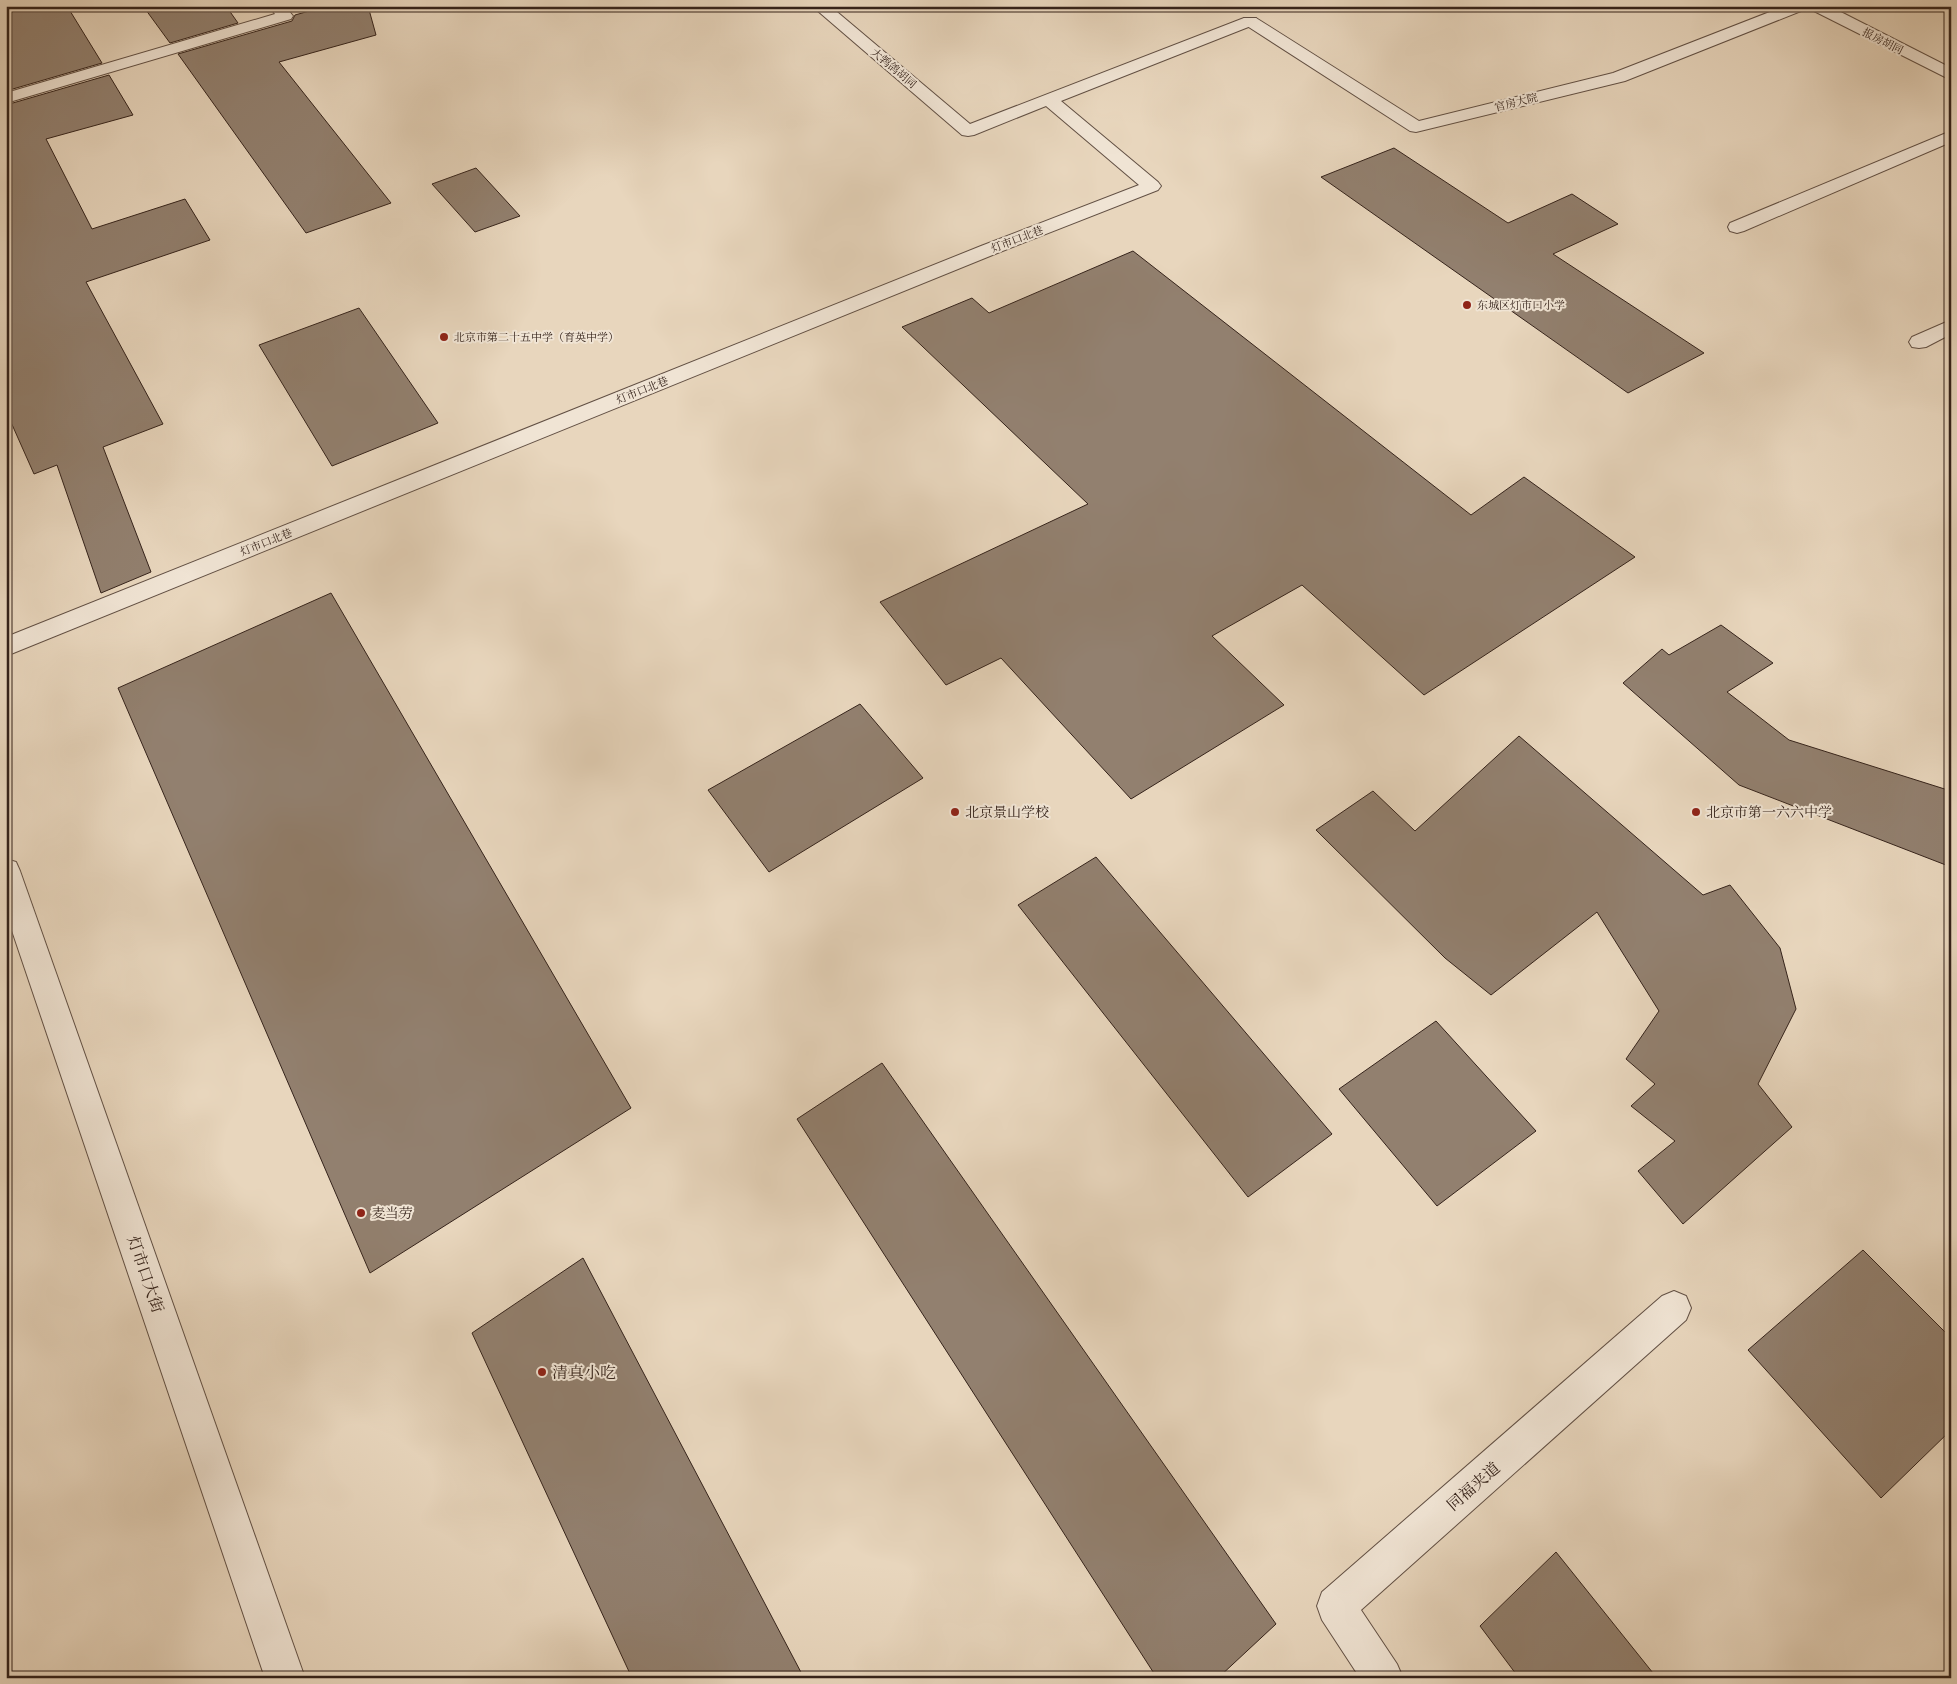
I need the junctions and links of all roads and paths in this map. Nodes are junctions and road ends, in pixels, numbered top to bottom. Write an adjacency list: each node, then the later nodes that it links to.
1 (277, 6): 8 (street)
2 (820, 6): 9 (street, 大鹁鸽胡同)
3 (1800, 6): 6 (street, 官房大院)
4 (1816, 6): 7 (street, 报房胡同)
5 (1235, 11): 6 (street, 官房大院)
6 (1250, 21): 9 (street)
7 (1951, 76)
8 (6, 98)
9 (1048, 99): 14 (street, 灯市口北巷)
10 (1951, 136): 11 (street)
11 (1737, 227)
12 (1951, 326): 13 (street)
13 (1919, 342)
14 (6, 647)
15 (6, 871): 17 (street, 灯市口大街)
16 (1674, 1308): 18 (street, 同福夹道)
17 (285, 1678)
18 (1383, 1678)

